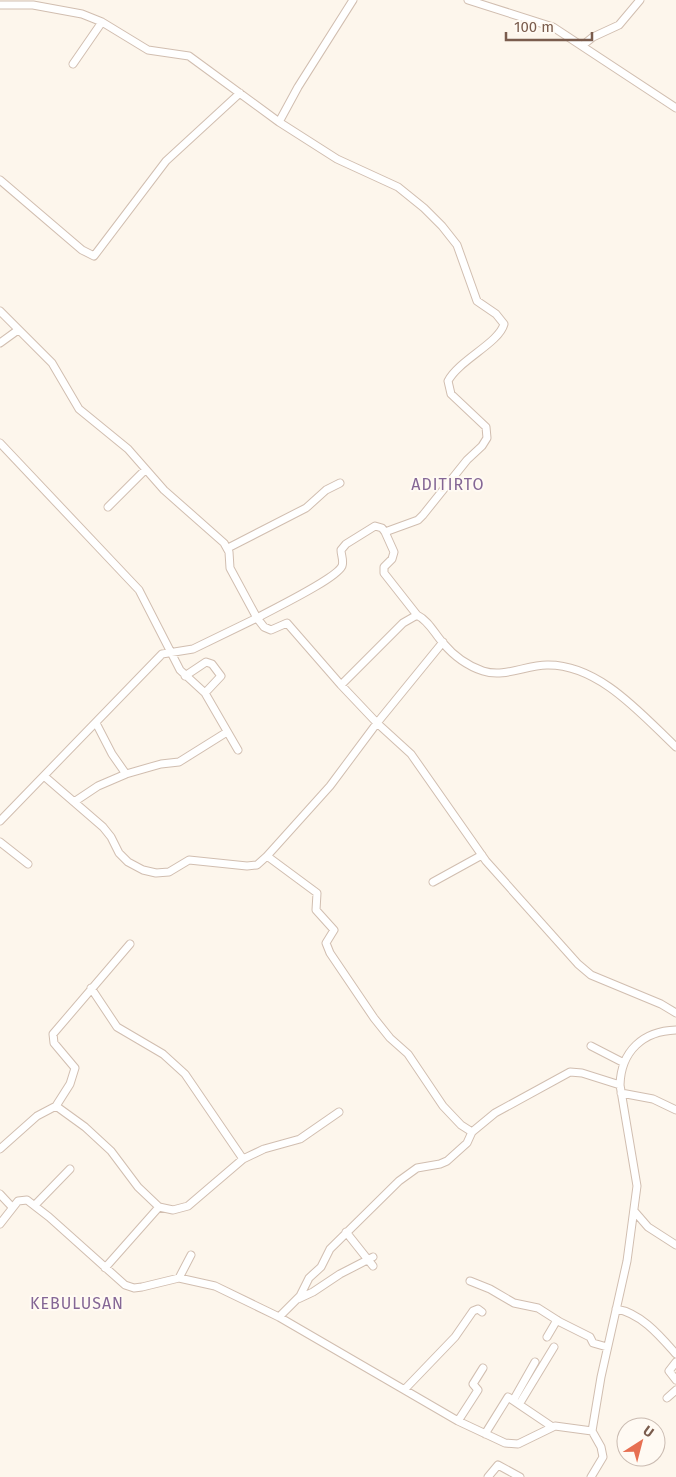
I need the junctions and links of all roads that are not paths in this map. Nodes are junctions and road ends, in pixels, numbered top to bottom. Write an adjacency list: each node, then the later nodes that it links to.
1 (353, 0): 10 (street)
2 (468, 0): 6 (street)
3 (640, 0): 6 (street)
4 (0, 5): 5 (street)
5 (102, 22): 7 (street); 8 (street)
6 (583, 45): 9 (street)
7 (73, 64)
8 (240, 93): 10 (street); 11 (street)
9 (676, 108)
10 (280, 122): 19 (street)
11 (0, 180)
12 (0, 311): 13 (street)
13 (18, 330): 14 (street); 16 (street)
14 (0, 343)
15 (0, 443): 24 (street)
16 (145, 470): 18 (street); 20 (street)
17 (340, 483): 20 (street)
18 (108, 507)
19 (385, 532): 21 (street); 22 (street)
20 (228, 548): 22 (street)
21 (417, 615): 23 (street); 26 (street)
22 (257, 618): 24 (street); 26 (street)
23 (443, 642): 29 (street); 31 (street)
24 (170, 652): 25 (street); 28 (street)
25 (185, 676): 27 (street); 27 (street)
26 (341, 685): 29 (street)
27 (205, 693): 30 (street)
28 (96, 723): 33 (street); 34 (street)
29 (377, 723): 38 (street); 39 (street)
30 (227, 732): 32 (street); 33 (street)
31 (676, 747)
32 (238, 750)
33 (126, 774): 35 (street)
34 (44, 776): 35 (street); 36 (street)
35 (74, 802): 39 (street)
36 (0, 821)
37 (0, 842): 40 (street)
38 (482, 855): 41 (street); 44 (street)
39 (268, 856): 52 (street)
40 (28, 864)
41 (433, 882)
42 (130, 944): 43 (street)
43 (91, 988): 49 (street); 54 (street)
44 (676, 1013)
45 (676, 1030): 47 (street)
46 (591, 1046): 47 (street)
47 (624, 1063): 48 (street)
48 (620, 1089): 50 (street); 52 (street); 60 (street)
49 (56, 1106): 53 (street); 59 (street)
50 (676, 1110)
51 (339, 1112): 54 (street)
52 (472, 1132): 62 (street)
53 (0, 1149)
54 (243, 1159): 59 (street)
55 (70, 1169): 57 (street)
56 (0, 1194): 58 (street)
57 (35, 1205): 58 (street); 65 (street)
58 (12, 1207): 61 (street)
59 (159, 1207): 65 (street)
60 (635, 1212): 63 (street); 69 (street)
61 (0, 1224)
62 (346, 1232): 68 (street); 68 (street)
63 (676, 1245)
64 (191, 1255): 66 (street)
65 (105, 1268): 66 (street)
66 (179, 1278): 71 (street)
67 (470, 1281): 72 (street)
68 (297, 1299): 71 (street)
69 (616, 1308): 75 (street); 76 (street)
70 (482, 1312): 81 (street)
71 (279, 1317): 81 (street)
72 (557, 1320): 73 (street); 75 (street)
73 (547, 1337)
74 (554, 1346): 84 (street)
75 (607, 1347): 87 (street)
76 (676, 1354)
77 (536, 1362): 84 (street)
78 (676, 1362): 80 (street)
79 (483, 1368): 85 (street)
80 (676, 1380)
81 (406, 1389): 85 (street)
82 (676, 1390): 83 (street)
83 (667, 1398)
84 (517, 1401): 86 (street); 88 (street)
85 (458, 1421): 88 (street)
86 (551, 1426): 87 (street); 88 (street)
87 (592, 1431): 91 (street)
88 (485, 1434)
89 (488, 1477): 90 (street)
90 (520, 1477)
91 (591, 1477)

